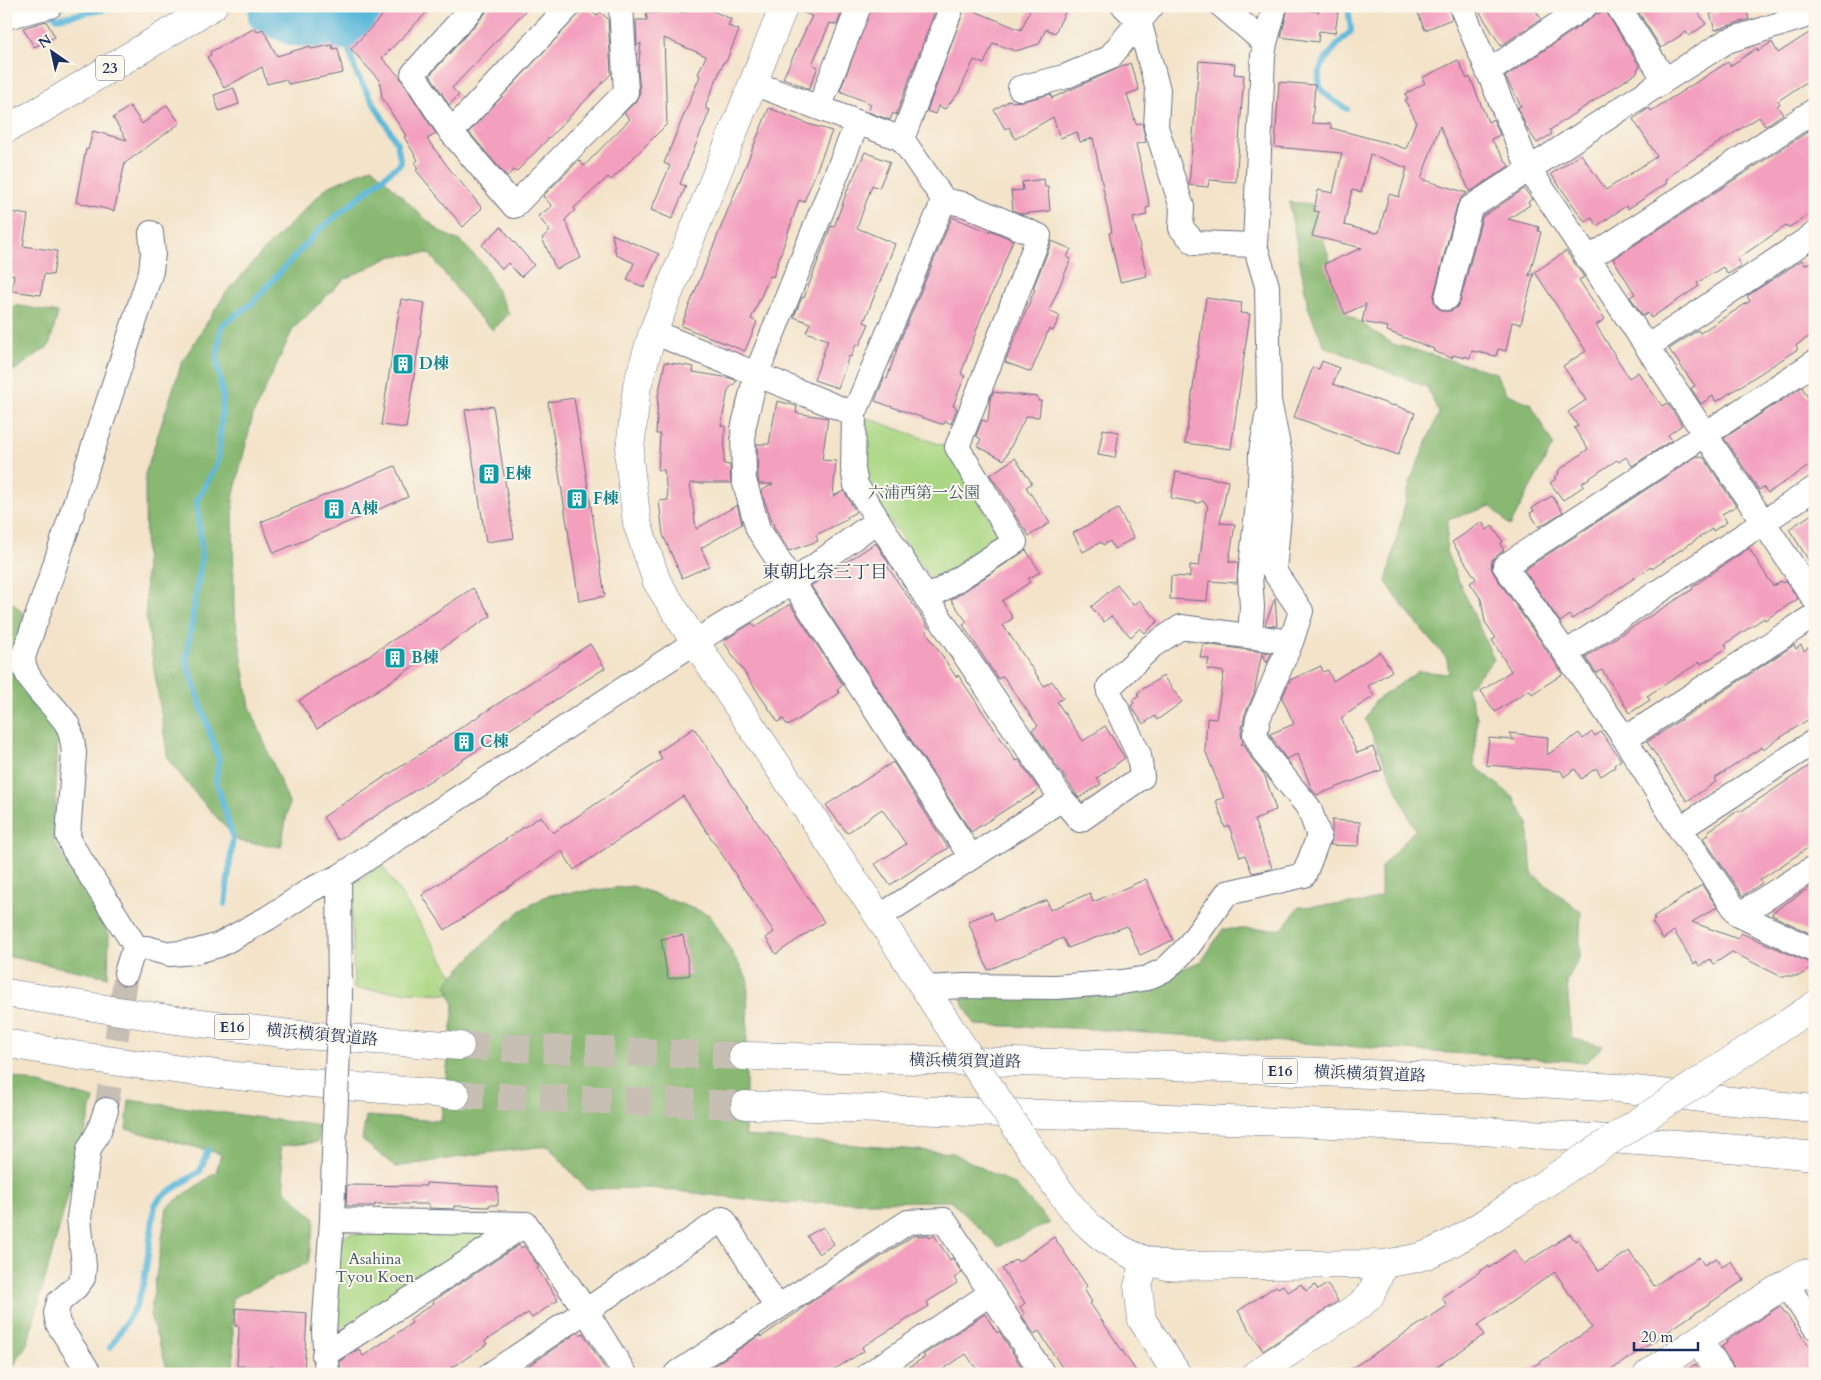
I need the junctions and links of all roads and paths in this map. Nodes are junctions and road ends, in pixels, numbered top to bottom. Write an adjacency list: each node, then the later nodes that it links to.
1 (50, 6): 16 (street)
2 (213, 6): 25 (main road, 23)
3 (474, 6): 26 (street)
4 (569, 6): 26 (street)
5 (621, 6): 26 (street)
6 (784, 6): 20 (main road)
7 (859, 6): 22 (street)
8 (952, 6): 27 (street)
9 (1222, 6): 17 (street)
10 (1275, 6): 17 (street)
11 (1461, 6): 18 (street)
12 (1585, 6): 18 (street)
13 (1618, 6): 19 (street)
14 (1138, 11): 21 (street); 32 (street)
15 (1815, 13): 19 (street)
16 (6, 17)
17 (1265, 43): 32 (street)
18 (1488, 72): 28 (street)
19 (1665, 80): 28 (street)
20 (753, 83): 22 (street); 35 (main road)
21 (1020, 88)
22 (819, 108): 24 (street)
23 (1815, 110): 33 (street)
24 (858, 122): 27 (street); 38 (street)
25 (6, 129)
26 (450, 132)
27 (902, 139): 29 (street)
28 (1529, 169): 33 (street); 34 (street)
29 (944, 200): 40 (street); 46 (street)
30 (151, 234): 62 (street)
31 (1815, 234): 36 (street)
32 (1256, 245): 39 (street)
33 (1588, 259): 36 (street)
34 (1447, 298)
35 (653, 332): 38 (street); 50 (main road)
36 (1646, 347): 41 (street)
37 (1815, 362): 41 (street)
38 (756, 375): 40 (street); 45 (street)
39 (1270, 403): 49 (street); 51 (street)
40 (854, 414): 43 (street)
41 (1705, 434): 44 (street); 52 (street)
42 (1815, 488): 44 (street)
43 (878, 520): 45 (street); 46 (street)
44 (1763, 522): 47 (street); 52 (street)
45 (793, 582): 50 (street); 57 (street)
46 (927, 599): 55 (street)
47 (1815, 600)
48 (1815, 615): 53 (street)
49 (1250, 635): 51 (street); 55 (street)
50 (694, 642): 59 (street); 61 (main road)
51 (1291, 642): 65 (street)
52 (1566, 653): 53 (street)
53 (1625, 739): 56 (street)
54 (1815, 741): 56 (street)
55 (1062, 800): 57 (street)
56 (1680, 829): 60 (street)
57 (971, 857): 61 (street)
58 (1815, 867): 60 (street)
59 (339, 877): 62 (street); 76 (street, bridge)
60 (1740, 915): 63 (street)
61 (879, 917): 65 (main road)
62 (137, 949): 64 (street)
63 (1815, 951)
64 (126, 973)
65 (924, 988): 78 (main road, bridge)
66 (6, 993): 69 (main road, 横浜横須賀道路 / E16)
67 (1815, 1005): 79 (main road, bridge)
68 (6, 1043): 71 (main road)
69 (460, 1046)
70 (743, 1056): 73 (main road, 横浜横須賀道路 / E16)
71 (456, 1095)
72 (745, 1105): 75 (main road)
73 (1815, 1109)
74 (106, 1110): 88 (street)
75 (1815, 1156)
76 (332, 1220): 77 (street); 87 (street)
77 (526, 1224): 84 (street); 87 (street)
78 (1145, 1261): 79 (main road); 94 (main road)
79 (1384, 1264): 95 (main road)
80 (1815, 1275): 81 (main road)
81 (1786, 1284): 85 (street); 86 (main road)
82 (990, 1294): 83 (street); 92 (street); 93 (street)
83 (777, 1308): 84 (street); 91 (street)
84 (586, 1312): 89 (street); 90 (street)
85 (1815, 1327)
86 (1698, 1340): 96 (main road); 97 (main road)
87 (326, 1364)
88 (90, 1374)
89 (491, 1374)
90 (625, 1374)
91 (676, 1374)
92 (869, 1374)
93 (1043, 1374)
94 (1177, 1374)
95 (1256, 1374)
96 (1648, 1374)
97 (1720, 1374)

